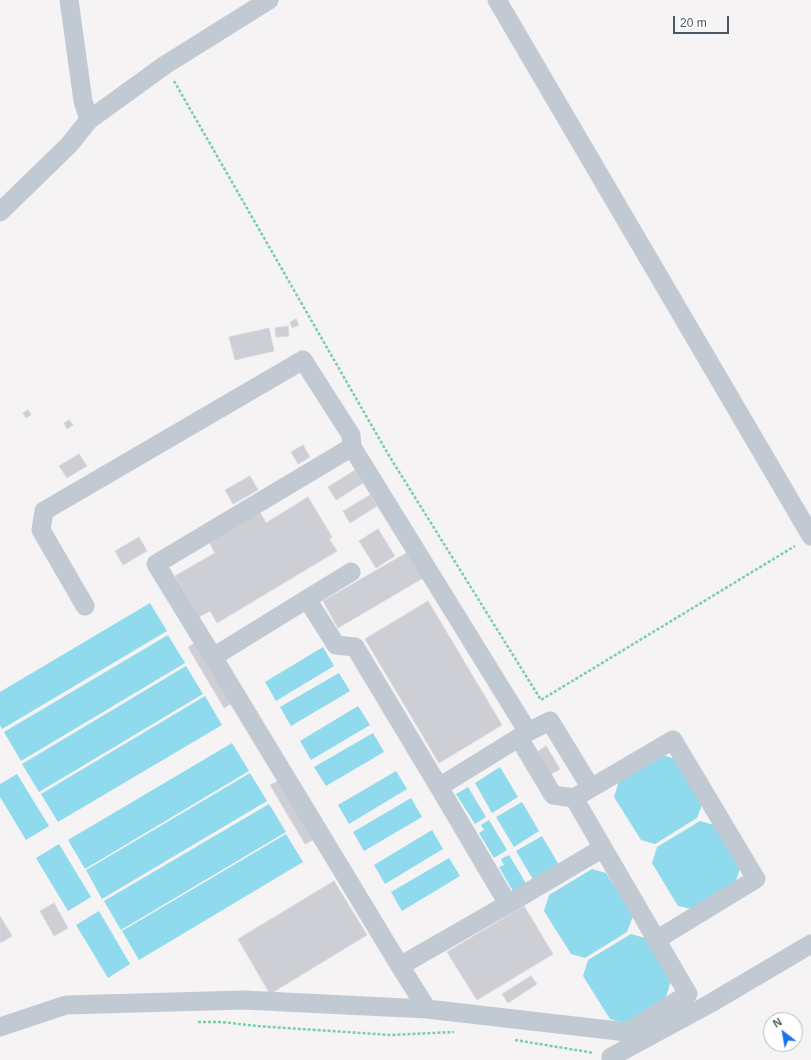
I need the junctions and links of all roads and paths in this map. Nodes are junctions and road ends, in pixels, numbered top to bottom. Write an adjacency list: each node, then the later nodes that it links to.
1 (69, 0): 5 (street)
2 (269, 0): 4 (street)
3 (497, 0): 8 (street)
4 (165, 65): 5 (street); 8 (path)
5 (89, 120): 6 (street)
6 (0, 212)
7 (352, 447): 11 (street); 12 (street); 13 (street)
8 (804, 540)
9 (351, 572): 10 (street)
10 (307, 599): 12 (street); 14 (street)
11 (85, 606)
12 (213, 657): 21 (street)
13 (524, 735): 14 (street); 15 (street); 16 (street)
14 (438, 787): 18 (street)
15 (591, 788): 16 (street); 19 (street)
16 (574, 798): 17 (street)
17 (603, 848): 18 (street); 19 (street)
18 (508, 904): 21 (street)
19 (656, 940): 22 (street)
20 (811, 944): 27 (street)
21 (400, 966): 22 (street)
22 (427, 1009): 24 (street)
23 (192, 1022): 25 (path)
24 (0, 1027)
25 (456, 1032)
26 (508, 1039): 27 (path)
27 (611, 1057)

